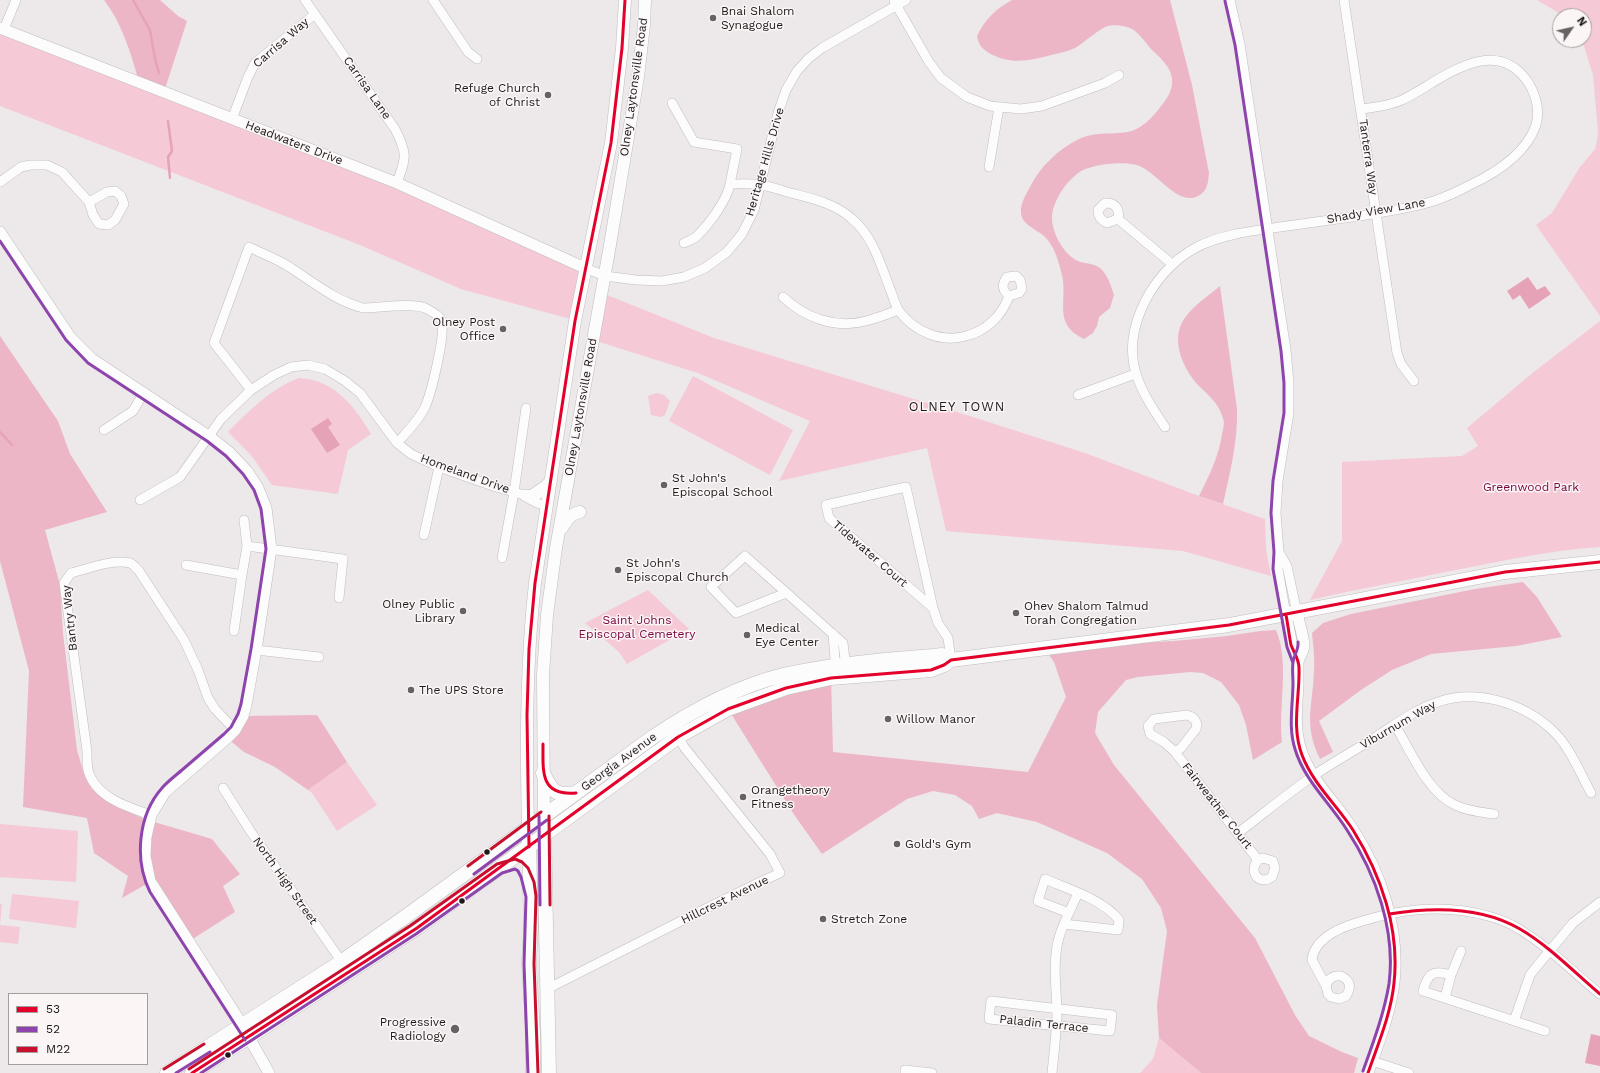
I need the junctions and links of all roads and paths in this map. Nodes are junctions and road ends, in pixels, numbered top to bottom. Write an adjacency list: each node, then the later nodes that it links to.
1 (16, 0): 11 (street)
2 (305, 0): 10 (street, Carrisa Lane)
3 (433, 0): 12 (street)
4 (625, 0): 30 (main road, Olney Laytonsville Road)
5 (645, 0): 31 (main road, Olney Laytonsville Road)
6 (906, 0): 9 (street, Heritage Hills Drive)
7 (1230, 0): 26 (street)
8 (1344, 0): 16 (street, Tanterra Way)
9 (895, 3): 15 (street); 22 (street, Heritage Hills Drive)
10 (314, 14): 17 (street, Carrisa Way); 20 (street, Carrisa Lane)
11 (2, 28): 17 (street, Headwaters Drive)
12 (477, 59)
13 (1119, 75): 15 (street)
14 (672, 103): 21 (street)
15 (999, 107): 18 (street)
16 (1362, 109): 24 (street, Tanterra Way); 24 (street, Shady View Lane)
17 (232, 119): 20 (street, Headwaters Drive)
18 (989, 167)
19 (0, 182): 23 (street)
20 (397, 183): 30 (street, Headwaters Drive)
21 (730, 184): 22 (street); 28 (street)
22 (760, 185): 31 (street, Heritage Hills Drive); 34 (street)
23 (89, 202)
24 (1376, 213): 26 (street, Shady View Lane); 36 (street, Tanterra Way)
25 (1118, 219): 29 (street)
26 (1268, 229): 29 (street, Shady View Lane); 63 (street)
27 (0, 232): 38 (street)
28 (684, 243)
29 (1172, 264): 35 (street, Shady View Lane)
30 (585, 268): 31 (street, Heritage Hills Drive); 46 (main road, Olney Laytonsville Road)
31 (605, 276): 52 (main road, Olney Laytonsville Road)
32 (1009, 296): 34 (street)
33 (783, 297): 34 (street)
34 (898, 310)
35 (1135, 374): 39 (street); 41 (street, Shady View Lane)
36 (1414, 382)
37 (250, 390): 43 (street, Homeland Drive); 44 (street, Homeland Drive); 44 (street)
38 (143, 394): 42 (street); 43 (street)
39 (1078, 395)
40 (526, 408): 47 (street)
41 (1165, 427)
42 (104, 430)
43 (210, 437): 48 (street, Homeland Drive); 55 (street)
44 (397, 443): 45 (street, Homeland Drive)
45 (439, 467): 47 (street, Homeland Drive); 53 (street)
46 (551, 481): 47 (main road); 49 (main road, Olney Laytonsville Road)
47 (522, 494): 49 (street, Homeland Drive); 56 (street)
48 (140, 500)
49 (548, 502): 81 (main road, Olney Laytonsville Road)
50 (580, 512): 52 (main road)
51 (244, 520): 54 (street)
52 (559, 534): 73 (main road, Olney Laytonsville Road)
53 (424, 535)
54 (247, 546): 55 (street); 59 (street)
55 (270, 549): 61 (street); 65 (street)
56 (502, 558)
57 (1600, 562): 63 (main road, Georgia Avenue)
58 (186, 565): 59 (street)
59 (242, 575): 64 (street)
60 (786, 593): 60 (street); 68 (street)
61 (339, 598)
62 (932, 608): 62 (street, Tidewater Court); 67 (street, Tidewater Court)
63 (1292, 614): 67 (main road, Georgia Avenue); 74 (street)
64 (234, 630)
65 (256, 650): 66 (street); 70 (street)
66 (320, 657)
67 (951, 660): 68 (main road, Georgia Avenue)
68 (841, 671): 71 (main road, Georgia Avenue); 71 (main road, Georgia Avenue)
69 (1395, 726): 74 (street, Viburnum Way); 77 (street, Viburnum Way); 79 (street)
70 (235, 730): 78 (street); 78 (street, Bantry Way)
71 (675, 730): 76 (main road, Georgia Avenue); 83 (main road, Georgia Avenue); 98 (street, Hillcrest Avenue)
72 (1175, 752): 72 (street, Fairweather Court); 82 (street, Fairweather Court)
73 (543, 773): 76 (main road); 80 (main road, Olney Laytonsville Road)
74 (1313, 776): 82 (street, Viburnum Way); 91 (street)
75 (223, 788): 95 (street, North High Street)
76 (576, 793): 80 (main road, Georgia Avenue)
77 (1591, 793)
78 (151, 814): 104 (street)
79 (1494, 814)
80 (544, 816): 81 (main road, Georgia Avenue); 83 (main road)
81 (528, 826): 84 (main road); 95 (main road, Georgia Avenue)
82 (1238, 834): 85 (street, Fairweather Court)
83 (544, 835): 84 (main road, Georgia Avenue); 98 (main road)
84 (529, 847): 86 (main road, Georgia Avenue); 87 (main road)
85 (1258, 860)
86 (500, 868): 87 (main road); 95 (main road, Georgia Avenue)
87 (530, 888): 111 (main road)
88 (1078, 893): 90 (street); 90 (street); 92 (street)
89 (1600, 902): 94 (street)
90 (1069, 913): 92 (street)
91 (1389, 914): 94 (street); 97 (street); 106 (street)
92 (1064, 924): 101 (street)
93 (1462, 951): 96 (street)
94 (1551, 951): 99 (street); 102 (street)
95 (345, 967): 104 (main road, Georgia Avenue)
96 (1452, 975): 100 (street); 100 (street)
97 (1326, 986)
98 (547, 989): 112 (main road)
99 (1599, 990)
100 (1445, 998): 102 (street)
101 (1057, 1008): 103 (street); 103 (street, Paladin Terrace); 103 (street, Paladin Terrace)
102 (1514, 1021): 105 (street)
103 (1057, 1025): 114 (street)
104 (246, 1031): 108 (main road, Georgia Avenue); 109 (main road, Georgia Avenue); 110 (street)
105 (1545, 1031)
106 (1372, 1061): 115 (street); 116 (street)
107 (905, 1071): 113 (street)
108 (167, 1073)
109 (192, 1073)
110 (269, 1073)
111 (533, 1073)
112 (549, 1073)
113 (932, 1073)
114 (1052, 1073)
115 (1368, 1073)
116 (1409, 1073)

